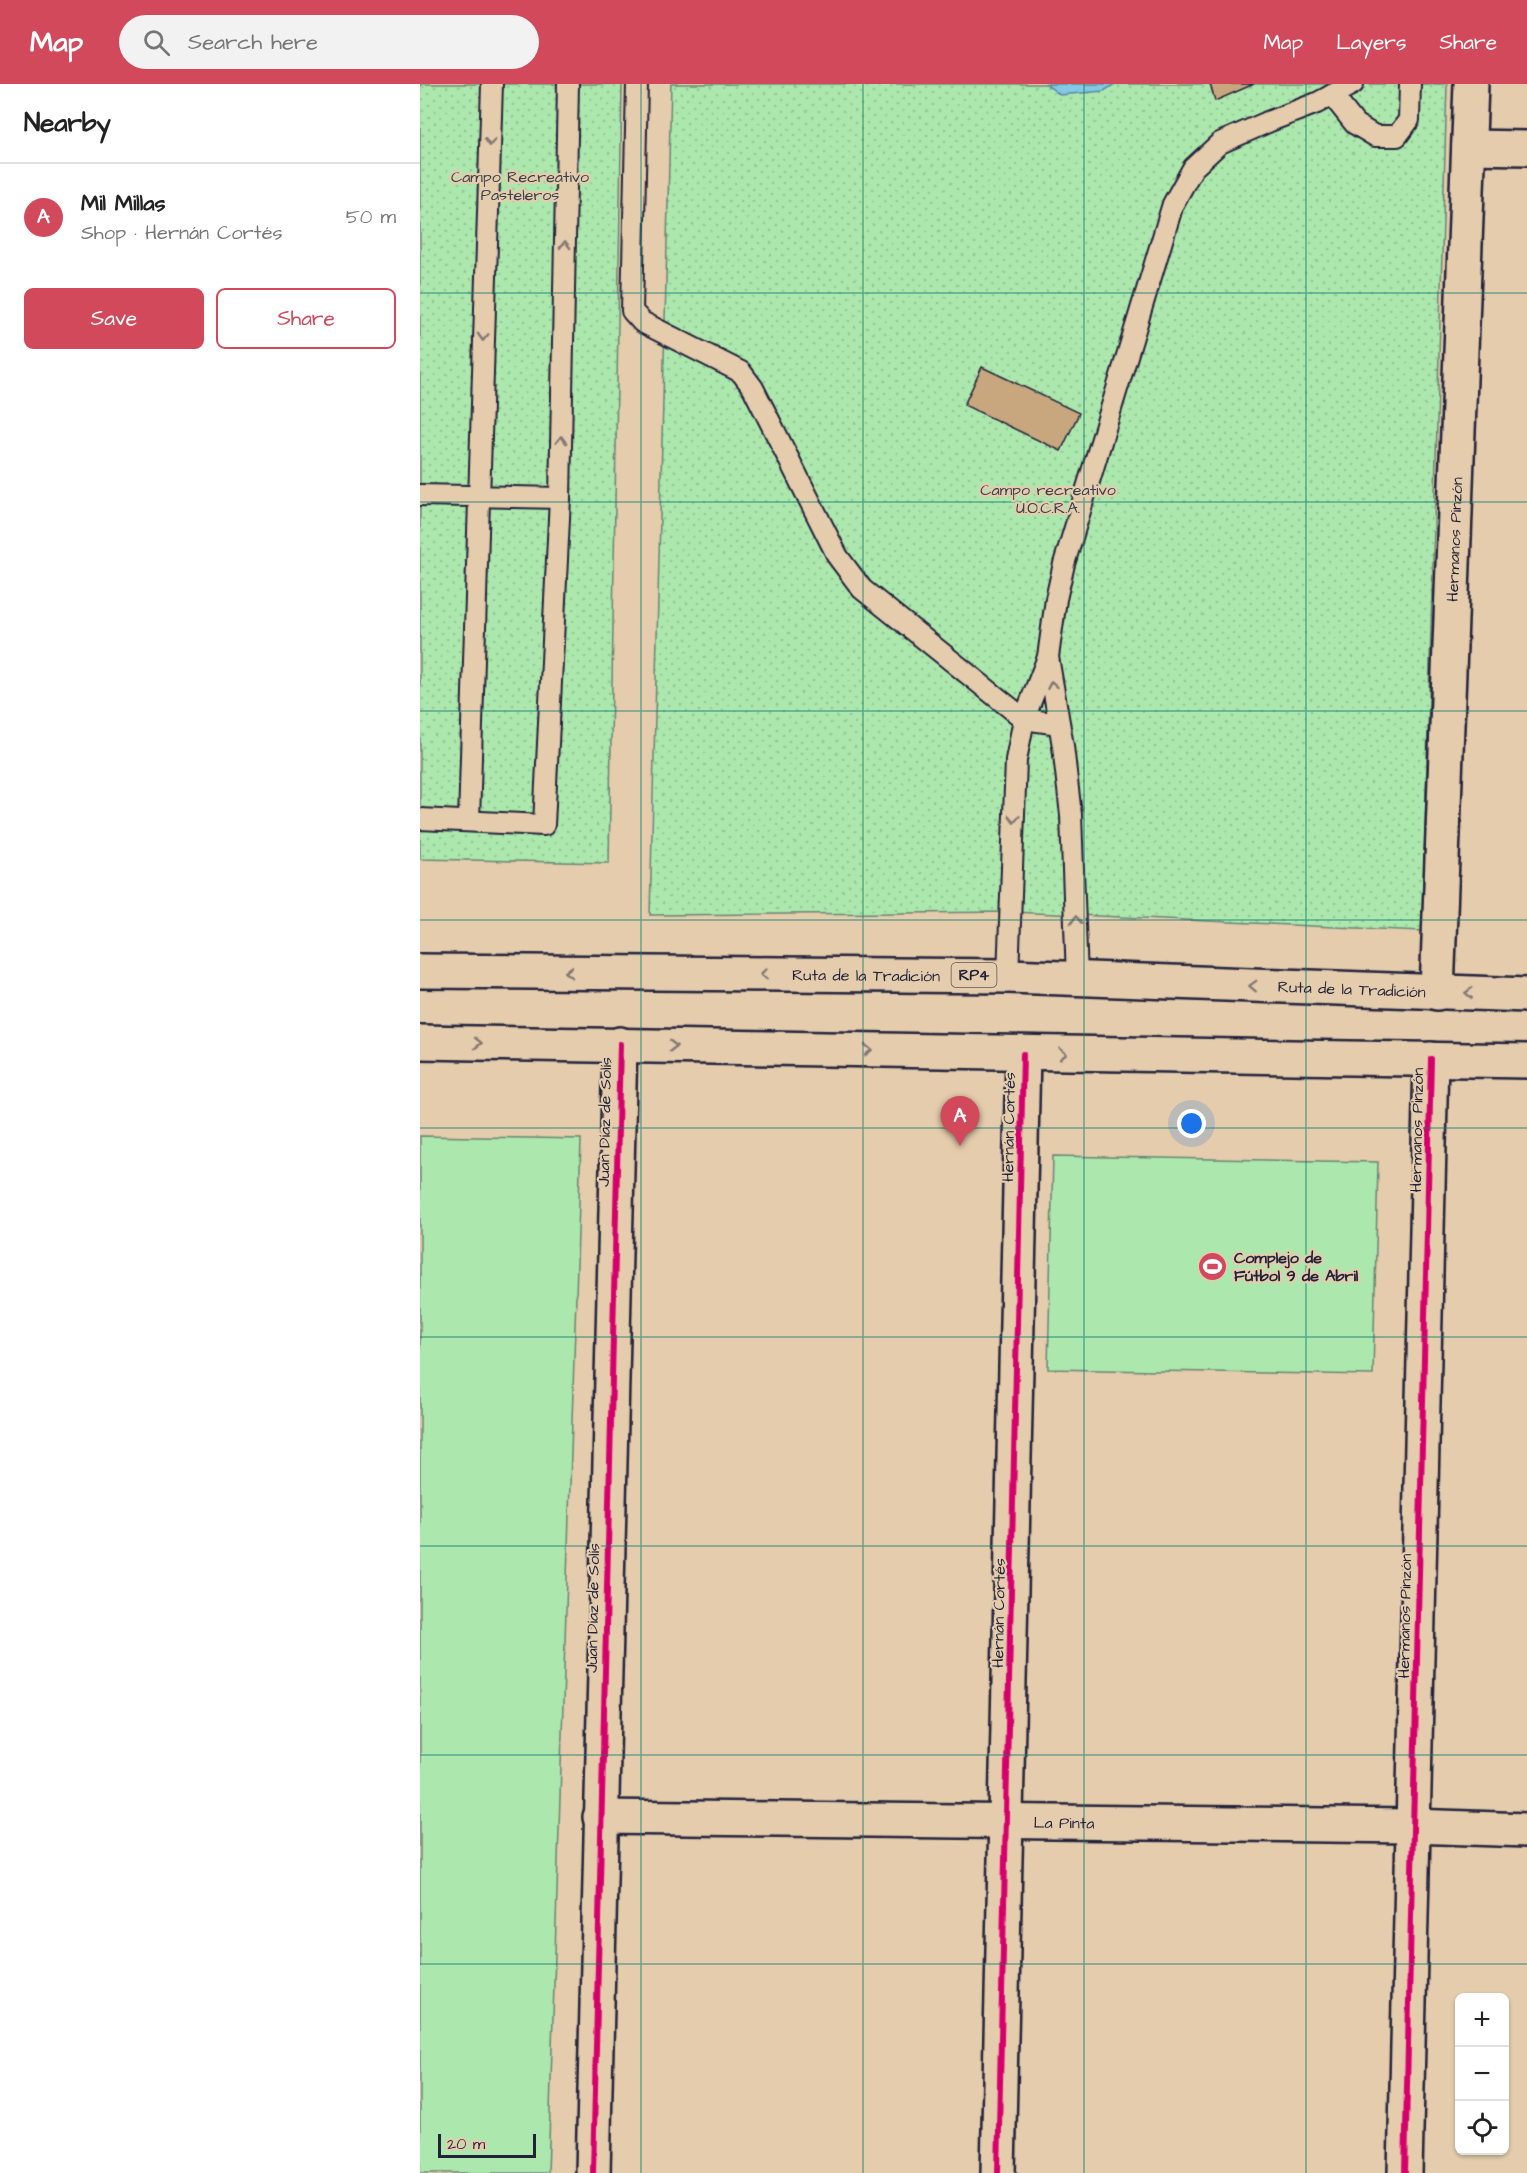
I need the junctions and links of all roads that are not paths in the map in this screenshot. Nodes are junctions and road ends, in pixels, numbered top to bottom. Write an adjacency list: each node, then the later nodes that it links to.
1 (492, 84): 11 (lane, one-way to 11)
2 (568, 84): 12 (lane, one-way to 2)
3 (637, 84): 14 (lane)
4 (1353, 84): 7 (lane)
5 (1410, 84): 7 (lane)
6 (1471, 84): 8 (street, Hermanos Pinzón)
7 (1332, 96): 13 (lane)
8 (1469, 147): 9 (street); 21 (street, Hermanos Pinzón)
9 (1527, 148)
10 (420, 495): 11 (lane)
11 (478, 496): 12 (lane); 17 (lane)
12 (560, 498): 17 (lane)
13 (1048, 657): 14 (lane); 15 (lane, one-way to 13)
14 (1024, 719): 15 (lane); 19 (lane, one-way to 19)
15 (1059, 724): 20 (lane, one-way to 15)
16 (420, 819): 17 (lane)
17 (469, 821)
18 (420, 971): 19 (street, Ruta de la Tradición / RP4, one-way to 18)
19 (1008, 976): 20 (street, Ruta de la Tradición / RP4)
20 (1077, 979): 21 (street, Ruta de la Tradición / RP4, one-way to 20)
21 (1437, 993): 22 (street, Ruta de la Tradición / RP4, one-way to 21)
22 (1527, 995)
23 (420, 1042): 24 (street, one-way to 24)
24 (620, 1044): 25 (street, one-way to 25); 28 (street, Juan Díaz de Solís)
25 (1023, 1054): 26 (street, one-way to 26); 29 (street, Hernán Cortés)
26 (1431, 1059): 27 (street); 30 (street, Hermanos Pinzón)
27 (1527, 1061)
28 (600, 1817): 29 (street, La Pinta); 32 (street, Juan Díaz de Solís)
29 (1007, 1822): 30 (street, La Pinta); 33 (street, Hernán Cortés)
30 (1412, 1826): 31 (street, La Pinta); 34 (street, Hermanos Pinzón)
31 (1527, 1830)
32 (593, 2173)
33 (998, 2173)
34 (1405, 2173)

